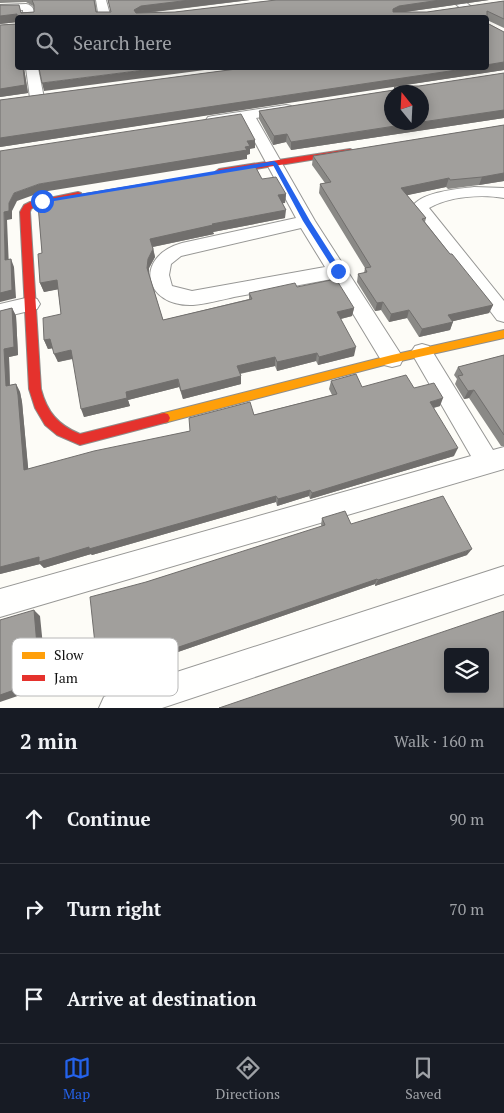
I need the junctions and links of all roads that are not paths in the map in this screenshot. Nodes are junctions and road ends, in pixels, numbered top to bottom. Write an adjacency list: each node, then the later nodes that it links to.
1 (101, 0): 8 (street)
2 (456, 0): 5 (street)
3 (484, 6): 5 (street)
4 (0, 8): 7 (street)
5 (466, 8): 6 (street); 9 (street)
6 (448, 10)
7 (29, 15)
8 (104, 15)
9 (476, 15)
10 (32, 70): 11 (street)
11 (37, 98)
12 (304, 106): 13 (street)
13 (247, 115): 14 (street); 16 (street)
14 (198, 123)
15 (360, 149): 16 (street)
16 (274, 163): 17 (street); 20 (street)
17 (206, 174)
18 (504, 192): 24 (street)
19 (90, 193): 22 (street)
20 (306, 221): 21 (street); 21 (street)
21 (338, 271): 27 (street)
22 (30, 304): 23 (street); 27 (street)
23 (0, 311)
24 (504, 315)
25 (504, 334): 26 (street)
26 (422, 352): 27 (street); 28 (street)
27 (392, 359)
28 (496, 460): 30 (street)
29 (504, 580): 31 (street)
30 (0, 603)
31 (178, 687)
32 (151, 696): 33 (street)
33 (115, 708)

